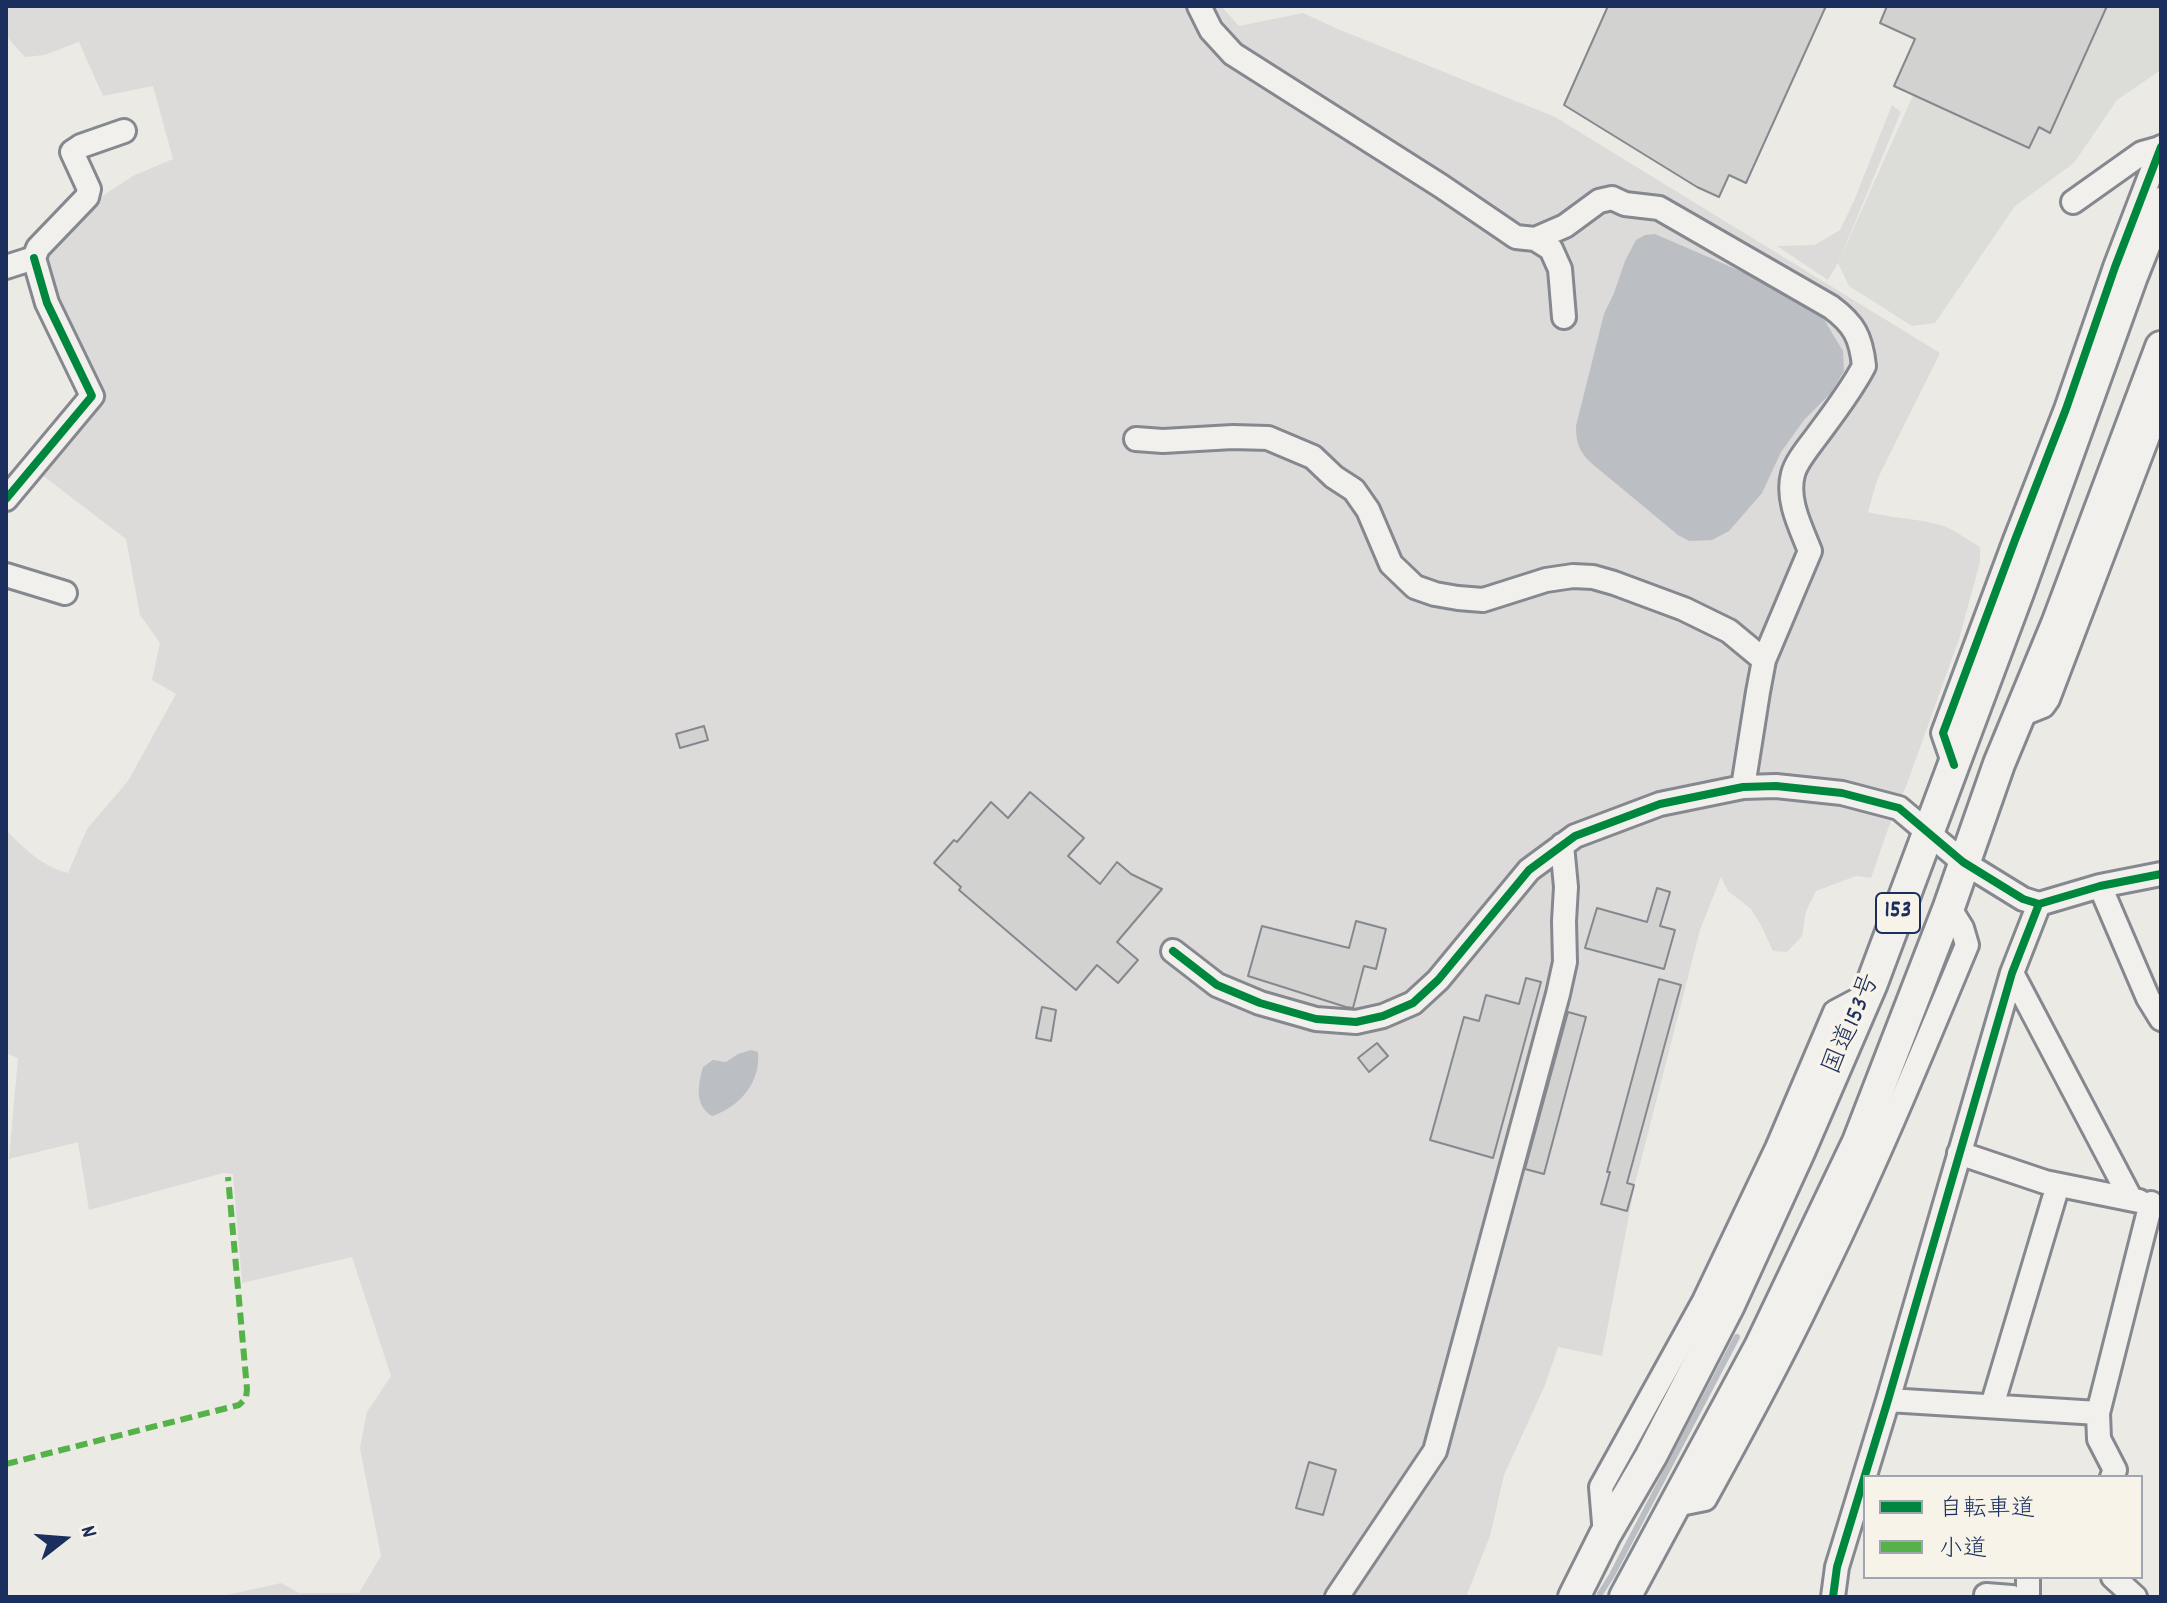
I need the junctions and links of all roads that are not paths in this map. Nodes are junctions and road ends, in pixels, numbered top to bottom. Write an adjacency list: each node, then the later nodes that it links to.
1 (1199, 6): 6 (street)
2 (124, 131): 7 (street)
3 (2161, 148): 4 (street); 9 (street)
4 (2073, 202)
5 (2161, 203): 9 (highway, 国道153号 / 153)
6 (1535, 239): 10 (street); 17 (street)
7 (34, 258): 8 (street); 14 (street)
8 (6, 267)
9 (2124, 271): 20 (highway, 国道153号 / 153)
10 (1564, 317)
11 (2161, 347): 12 (highway, 国道153号 / 153)
12 (2154, 401): 18 (highway, 国道153号 / 153); 18 (street)
13 (1136, 439): 17 (street)
14 (6, 499)
15 (6, 575): 16 (street)
16 (65, 593)
17 (1764, 660): 19 (street)
18 (2018, 716): 22 (highway, 国道153号 / 153)
19 (1743, 787): 20 (street); 21 (street)
20 (1928, 833): 22 (street); 42 (highway, 国道153号 / 153)
21 (1562, 845): 26 (street); 41 (street)
22 (1963, 862): 25 (street); 43 (highway, 国道153号 / 153)
23 (2161, 874): 24 (street)
24 (2100, 886): 25 (street); 28 (street)
25 (2039, 904): 27 (street)
26 (1173, 951)
27 (2012, 973): 29 (street); 31 (street)
28 (2161, 1019)
29 (1959, 1153): 30 (street); 32 (street)
30 (2058, 1185): 31 (street); 33 (street)
31 (2148, 1202): 34 (street)
32 (1888, 1400): 33 (street); 35 (street)
33 (1992, 1406): 34 (street)
34 (2098, 1413): 36 (street)
35 (1865, 1475)
36 (2113, 1475)
37 (1863, 1482): 44 (street)
38 (2028, 1579): 46 (street)
39 (2115, 1579): 47 (street)
40 (1986, 1590): 45 (street)
41 (1337, 1597)
42 (1574, 1597)
43 (1625, 1597)
44 (1833, 1597)
45 (2012, 1597)
46 (2023, 1597)
47 (2135, 1597)

